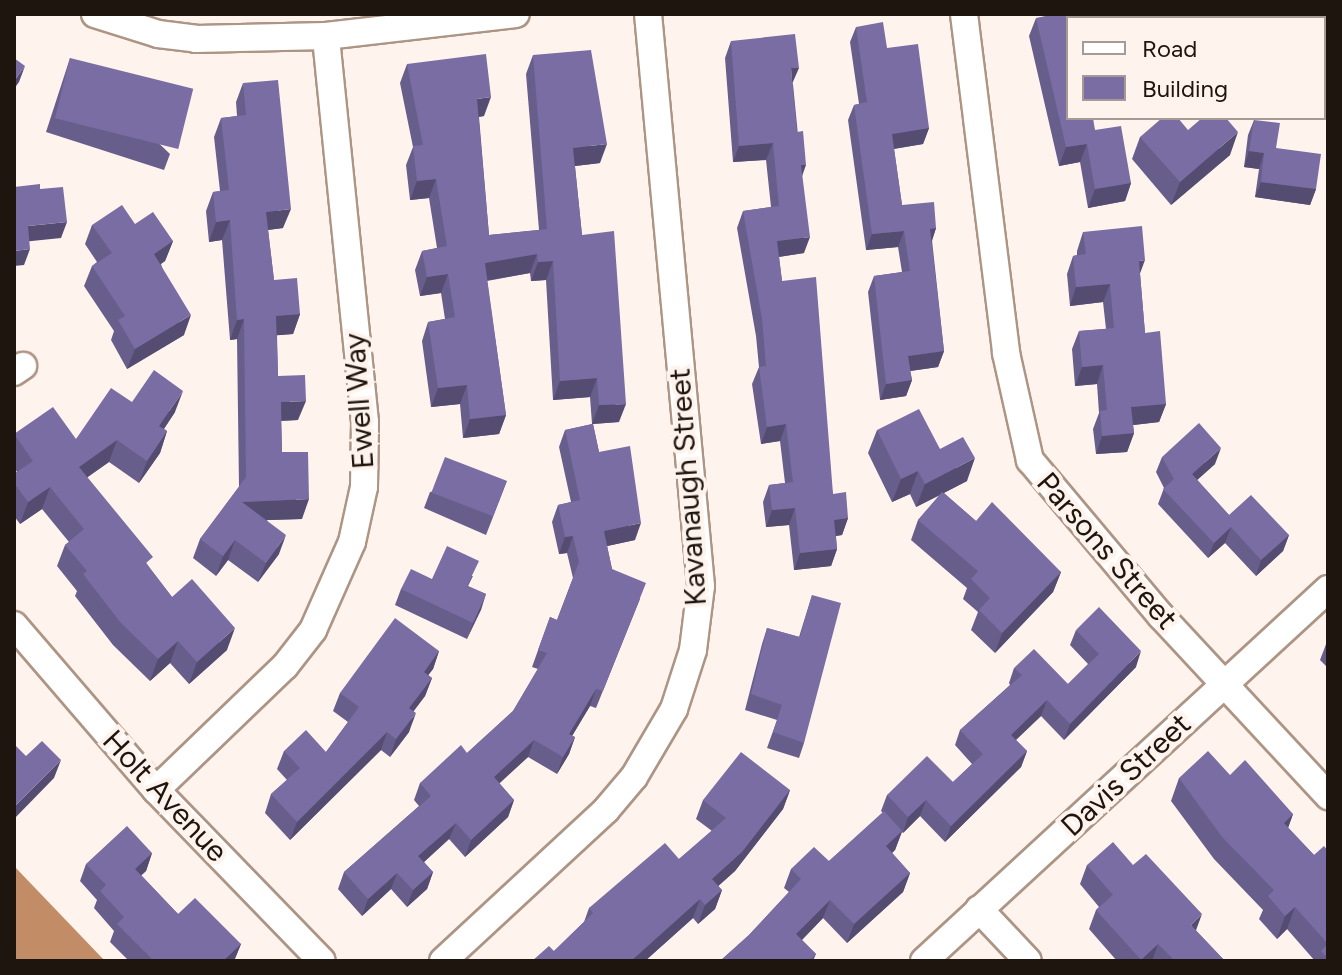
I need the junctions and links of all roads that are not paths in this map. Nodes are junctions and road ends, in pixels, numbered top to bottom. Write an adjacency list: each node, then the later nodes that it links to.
1 (95, 14): 5 (street)
2 (516, 14): 5 (street)
3 (648, 14): 13 (street, Kavanaugh Street)
4 (964, 14): 8 (street, Parsons Street)
5 (326, 36): 9 (street, Ewell Way)
6 (1328, 589): 8 (street, Davis Street)
7 (14, 625): 9 (street, Holt Avenue)
8 (1224, 685): 10 (street, Parsons Street); 11 (street, Davis Street)
9 (156, 790): 12 (street, Holt Avenue)
10 (1328, 796)
11 (979, 909): 14 (street, Davis Street); 15 (street)
12 (322, 961)
13 (443, 961)
14 (924, 961)
15 (1028, 961)

